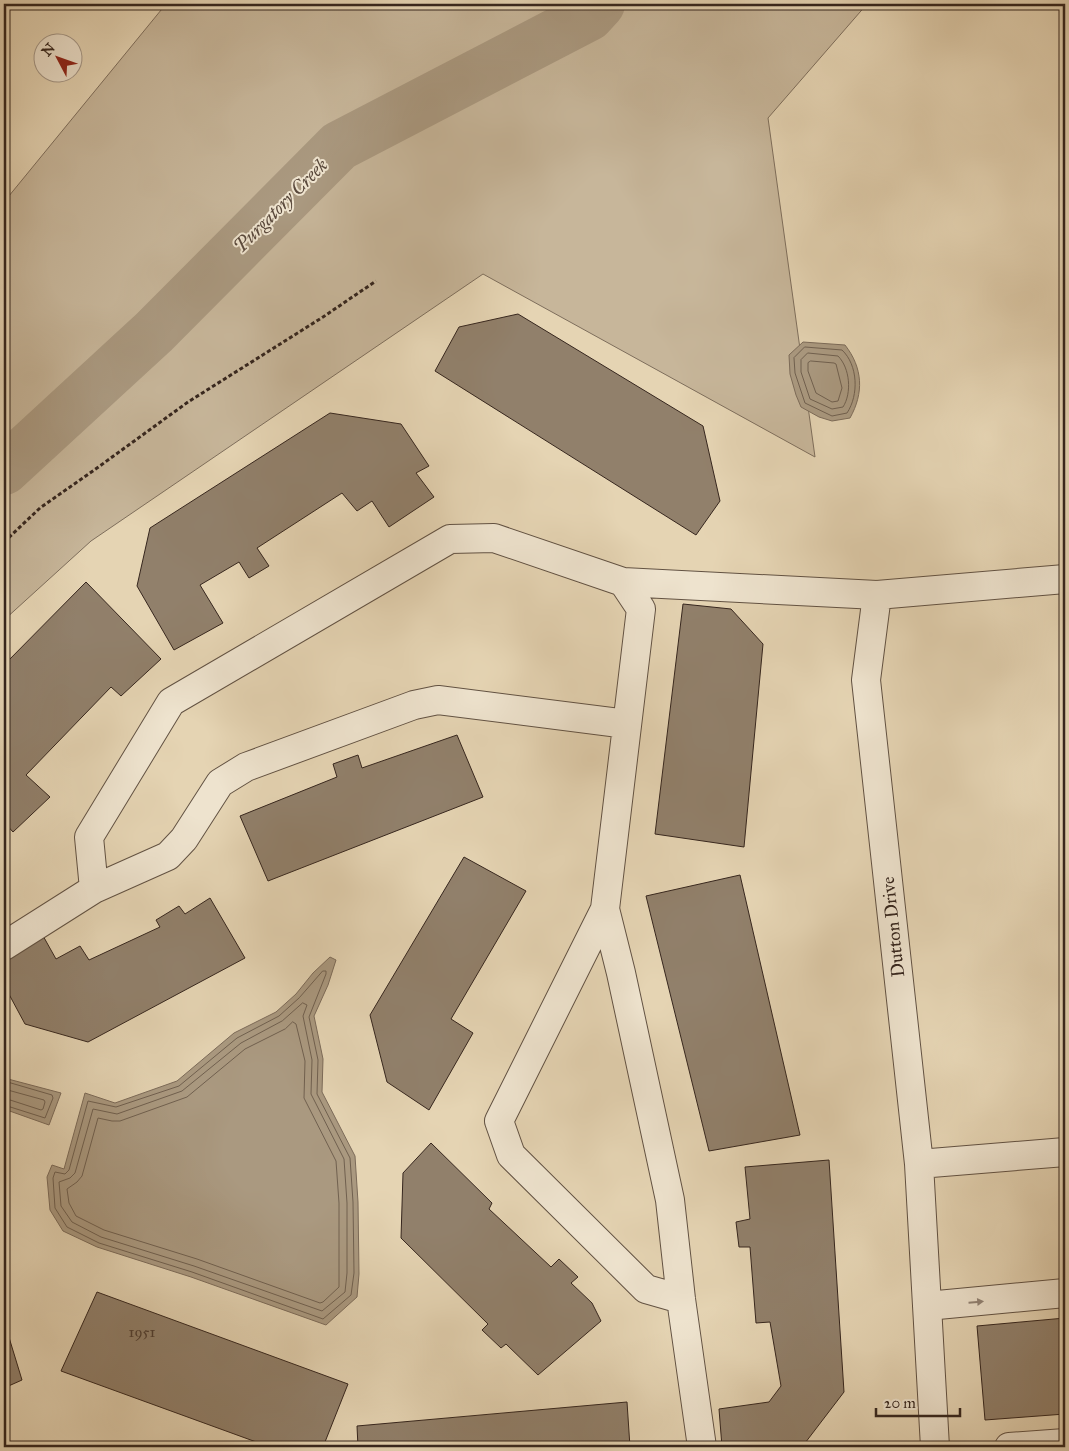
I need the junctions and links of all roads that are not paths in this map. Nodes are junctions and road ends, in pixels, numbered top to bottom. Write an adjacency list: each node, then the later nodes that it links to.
1 (1065, 578): 3 (street)
2 (623, 582): 3 (street); 4 (street); 5 (street)
3 (878, 595): 9 (street, Dutton Drive)
4 (627, 724): 5 (street); 6 (street)
5 (94, 889): 7 (street)
6 (605, 909): 11 (street); 11 (street)
7 (4, 946)
8 (1065, 1152): 9 (street)
9 (919, 1164): 12 (street, Dutton Drive)
10 (1065, 1293): 12 (street, one-way to 10)
11 (680, 1299): 14 (street)
12 (927, 1306): 15 (street, Dutton Drive)
13 (1065, 1443): 16 (street)
14 (702, 1447)
15 (935, 1447)
16 (1009, 1447)

